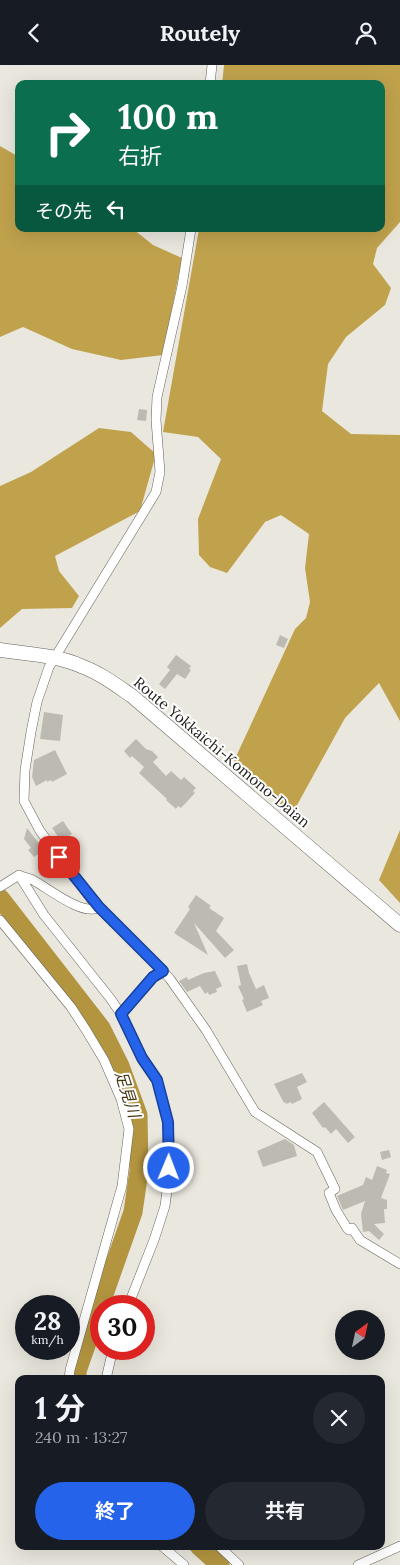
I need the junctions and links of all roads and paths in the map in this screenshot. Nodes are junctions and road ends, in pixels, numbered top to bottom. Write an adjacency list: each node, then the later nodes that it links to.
1 (212, 65): 2 (street)
2 (210, 80)
3 (191, 232): 5 (street)
4 (0, 651): 5 (main road, Route Yokkaichi-Komono-Daian)
5 (54, 659): 8 (street); 10 (main road, Route Yokkaichi-Komono-Daian)
6 (19, 875): 7 (street); 8 (street); 12 (street)
7 (0, 887)
8 (99, 907): 11 (street)
9 (0, 920): 16 (street)
10 (400, 925)
11 (163, 971): 12 (street); 13 (street)
12 (121, 1014): 14 (street)
13 (400, 1264)
14 (132, 1295)
15 (110, 1360): 17 (street)
16 (70, 1375)
17 (107, 1375)
18 (400, 1546): 21 (street)
19 (167, 1550): 22 (street)
20 (223, 1550): 23 (street)
21 (374, 1561): 24 (street)
22 (184, 1565)
23 (239, 1565)
24 (358, 1565)

